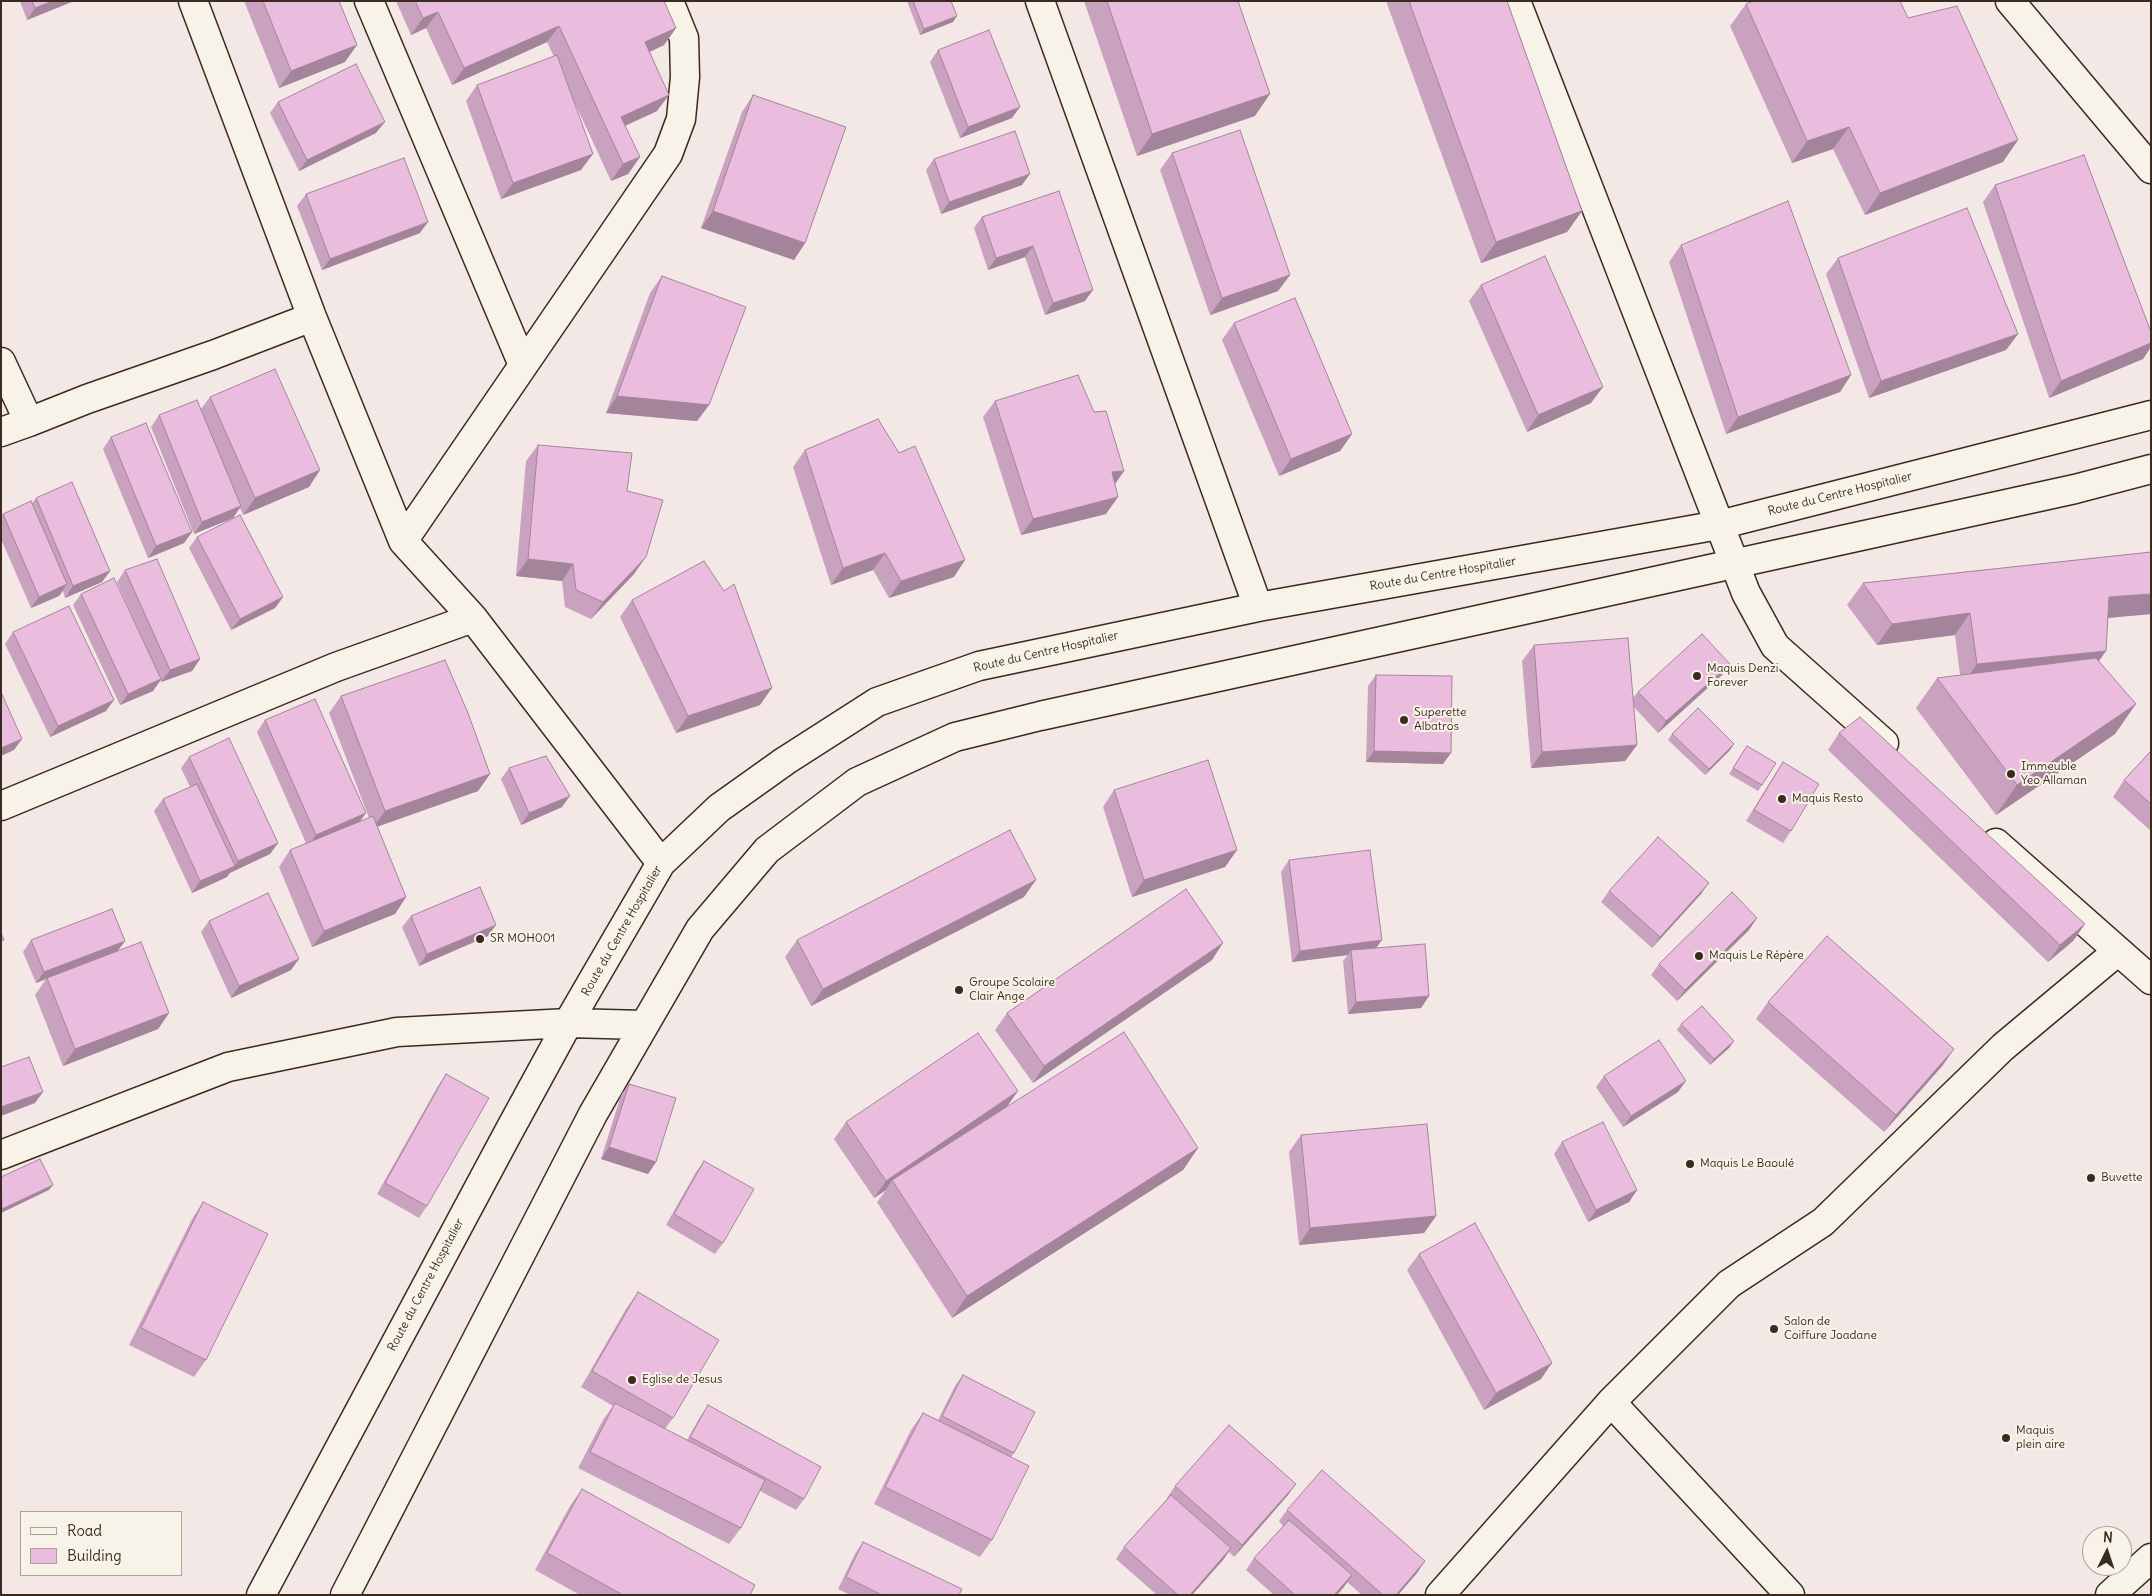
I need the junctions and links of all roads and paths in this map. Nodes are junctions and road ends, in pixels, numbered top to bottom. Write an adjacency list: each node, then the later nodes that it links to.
1 (193, 1): 8 (street)
2 (369, 1): 10 (street)
3 (669, 1): 10 (street)
4 (1040, 1): 18 (street)
5 (1516, 1): 15 (street)
6 (2010, 1): 7 (street)
7 (2151, 169)
8 (312, 317): 12 (street); 16 (street)
9 (1, 362): 12 (street)
10 (523, 366): 16 (street)
11 (2151, 415): 15 (street, Route du Centre Hospitalier)
12 (29, 422): 13 (street)
13 (1, 432)
14 (2151, 469): 17 (street)
15 (1719, 525): 17 (street); 18 (street, Route du Centre Hospitalier)
16 (403, 541): 19 (street)
17 (1734, 563): 20 (street); 27 (street)
18 (1258, 607): 23 (street, Route du Centre Hospitalier)
19 (473, 618): 21 (street); 23 (street)
20 (1902, 759)
21 (1, 806)
22 (1976, 825): 24 (street)
23 (661, 863): 26 (street, Route du Centre Hospitalier)
24 (2118, 952): 25 (street); 29 (street)
25 (2151, 980)
26 (568, 1023): 27 (street); 28 (street); 31 (street, Route du Centre Hospitalier)
27 (644, 1025): 32 (street)
28 (1, 1155)
29 (1611, 1402): 33 (street); 34 (street)
30 (2151, 1558): 35 (street)
31 (260, 1595)
32 (345, 1595)
33 (1440, 1595)
34 (1790, 1595)
35 (2110, 1595)

